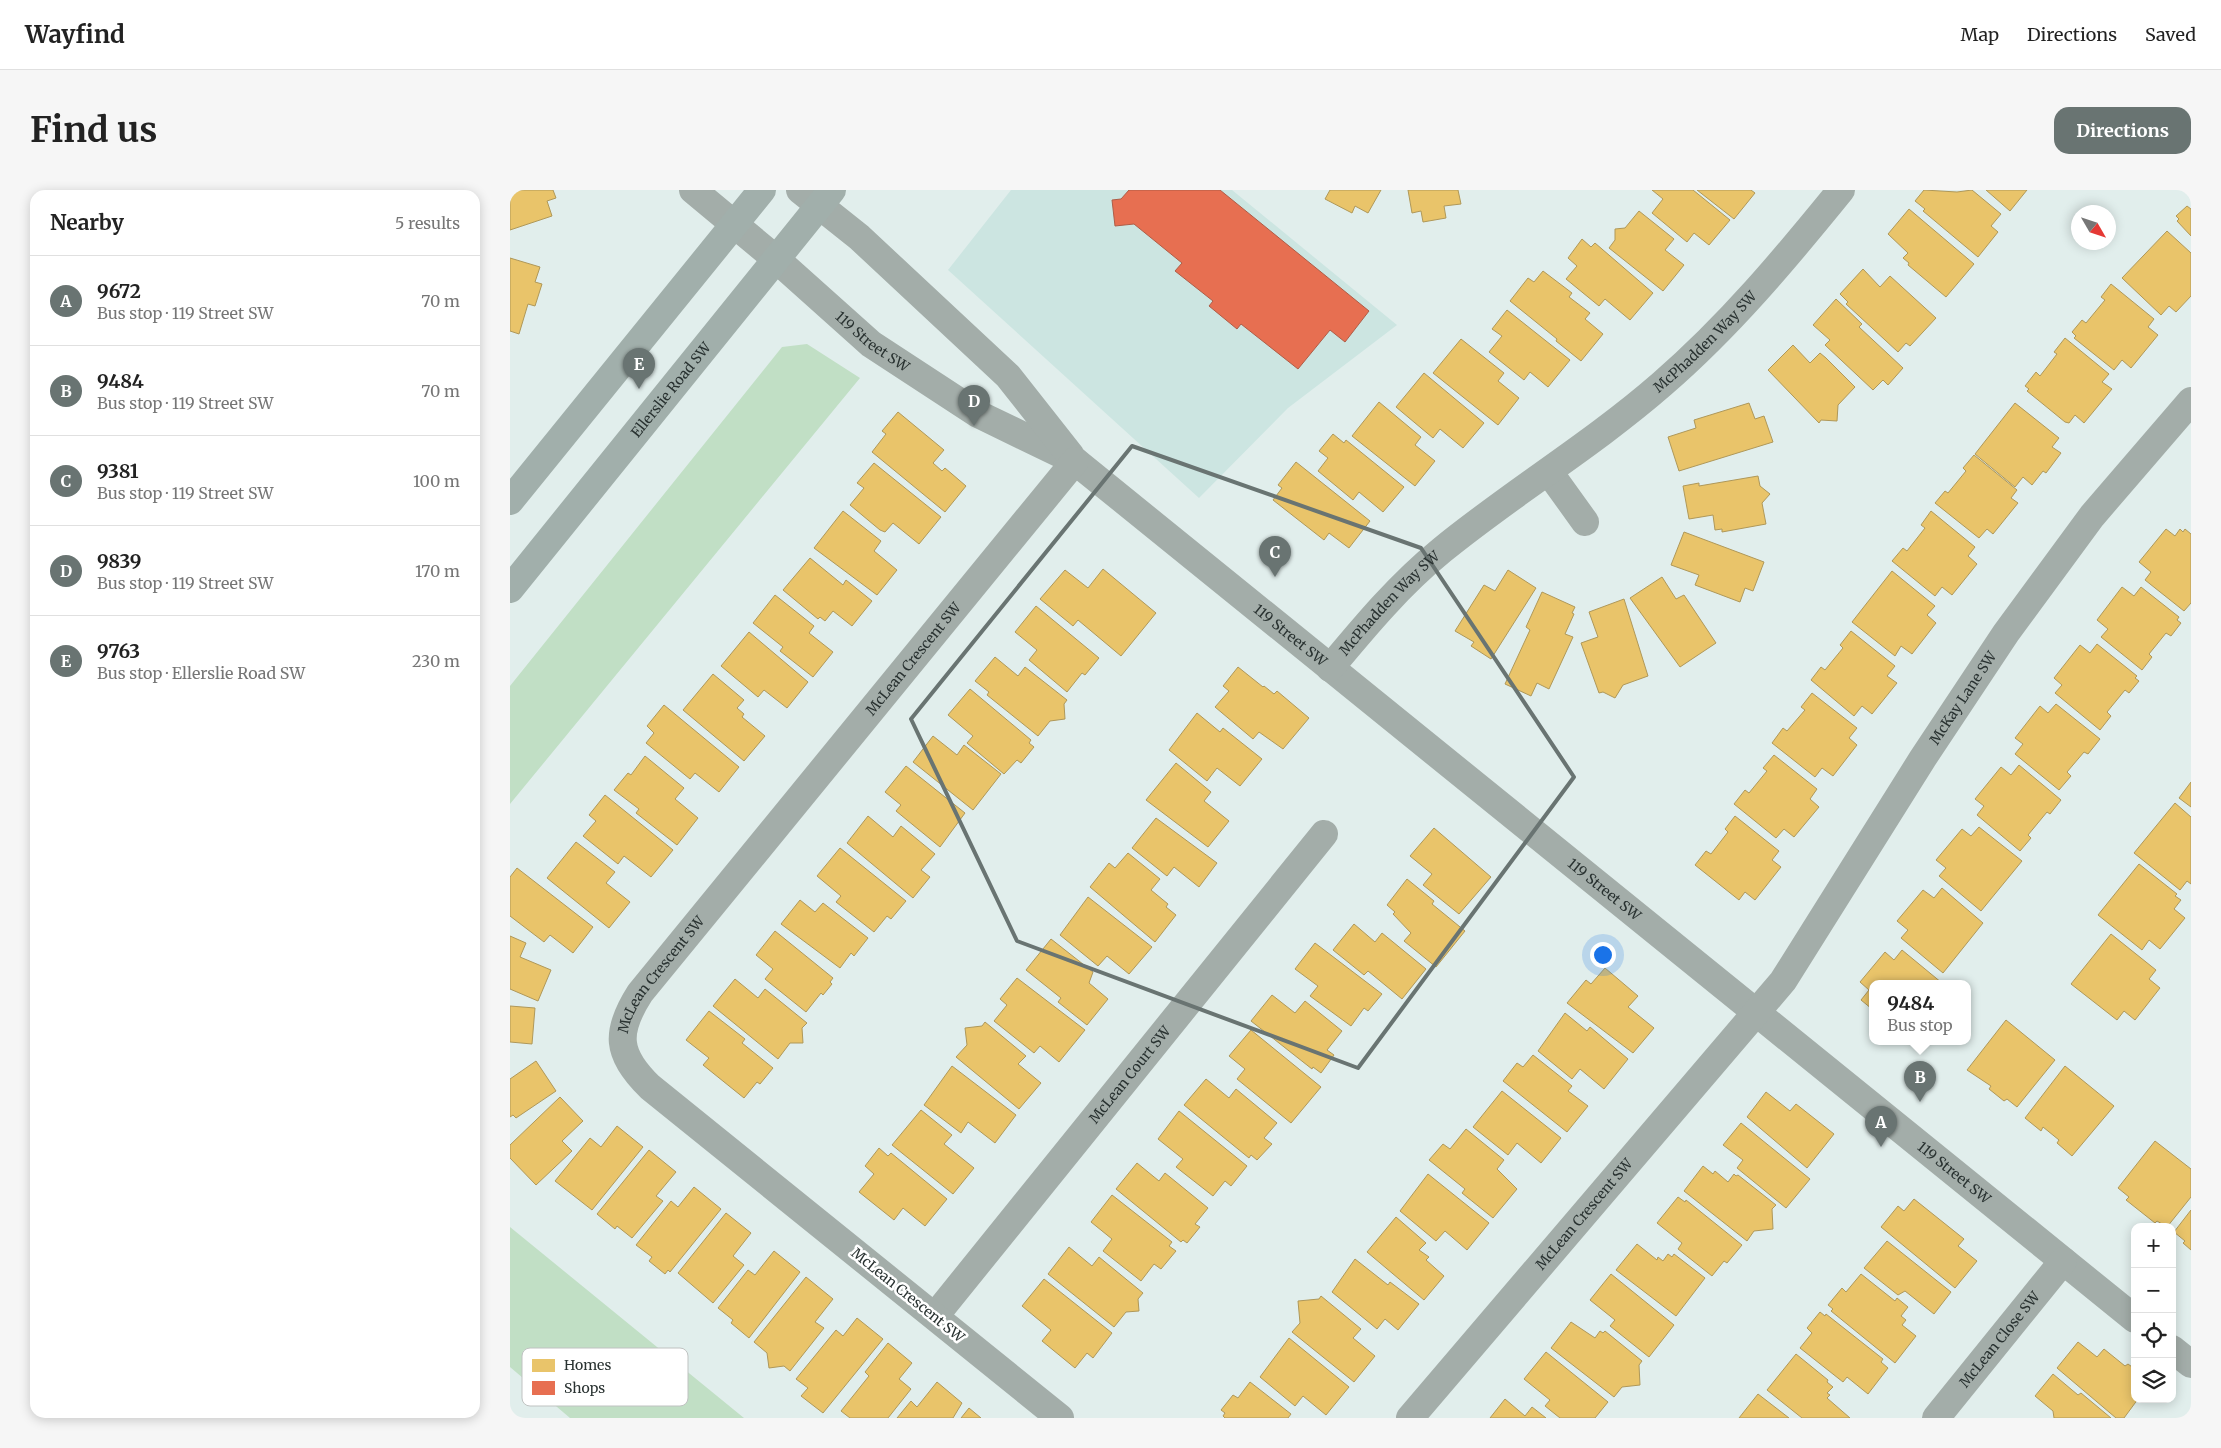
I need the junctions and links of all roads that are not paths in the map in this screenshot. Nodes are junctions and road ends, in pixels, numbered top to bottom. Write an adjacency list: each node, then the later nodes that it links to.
1 (693, 190): 5 (street, 119 Street SW)
2 (762, 190): 5 (main road)
3 (1839, 191): 9 (street, McPhadden Way SW)
4 (817, 195): 6 (main road, Ellerslie Road SW); 8 (street, 119 Street SW)
5 (735, 224): 6 (street, 119 Street SW); 10 (main road)
6 (776, 259): 8 (street, 119 Street SW); 12 (main road, Ellerslie Road SW)
7 (2191, 401): 15 (street, McKay Lane SW)
8 (1075, 461): 13 (street, 119 Street SW); 17 (street, McLean Crescent SW)
9 (1549, 472): 11 (street); 13 (street, McPhadden Way SW)
10 (510, 501)
11 (1585, 522)
12 (510, 589)
13 (1330, 668): 15 (street, 119 Street SW)
14 (1324, 834): 17 (street, McLean Court SW)
15 (1758, 1012): 16 (street, 119 Street SW); 22 (street, McLean Crescent SW)
16 (2063, 1261): 18 (street, 119 Street SW); 23 (street, McLean Close SW)
17 (935, 1316): 21 (street, McLean Crescent SW)
18 (2131, 1316)
19 (2176, 1352): 20 (street)
20 (2191, 1364)
21 (1060, 1418)
22 (1410, 1418)
23 (1936, 1418)

